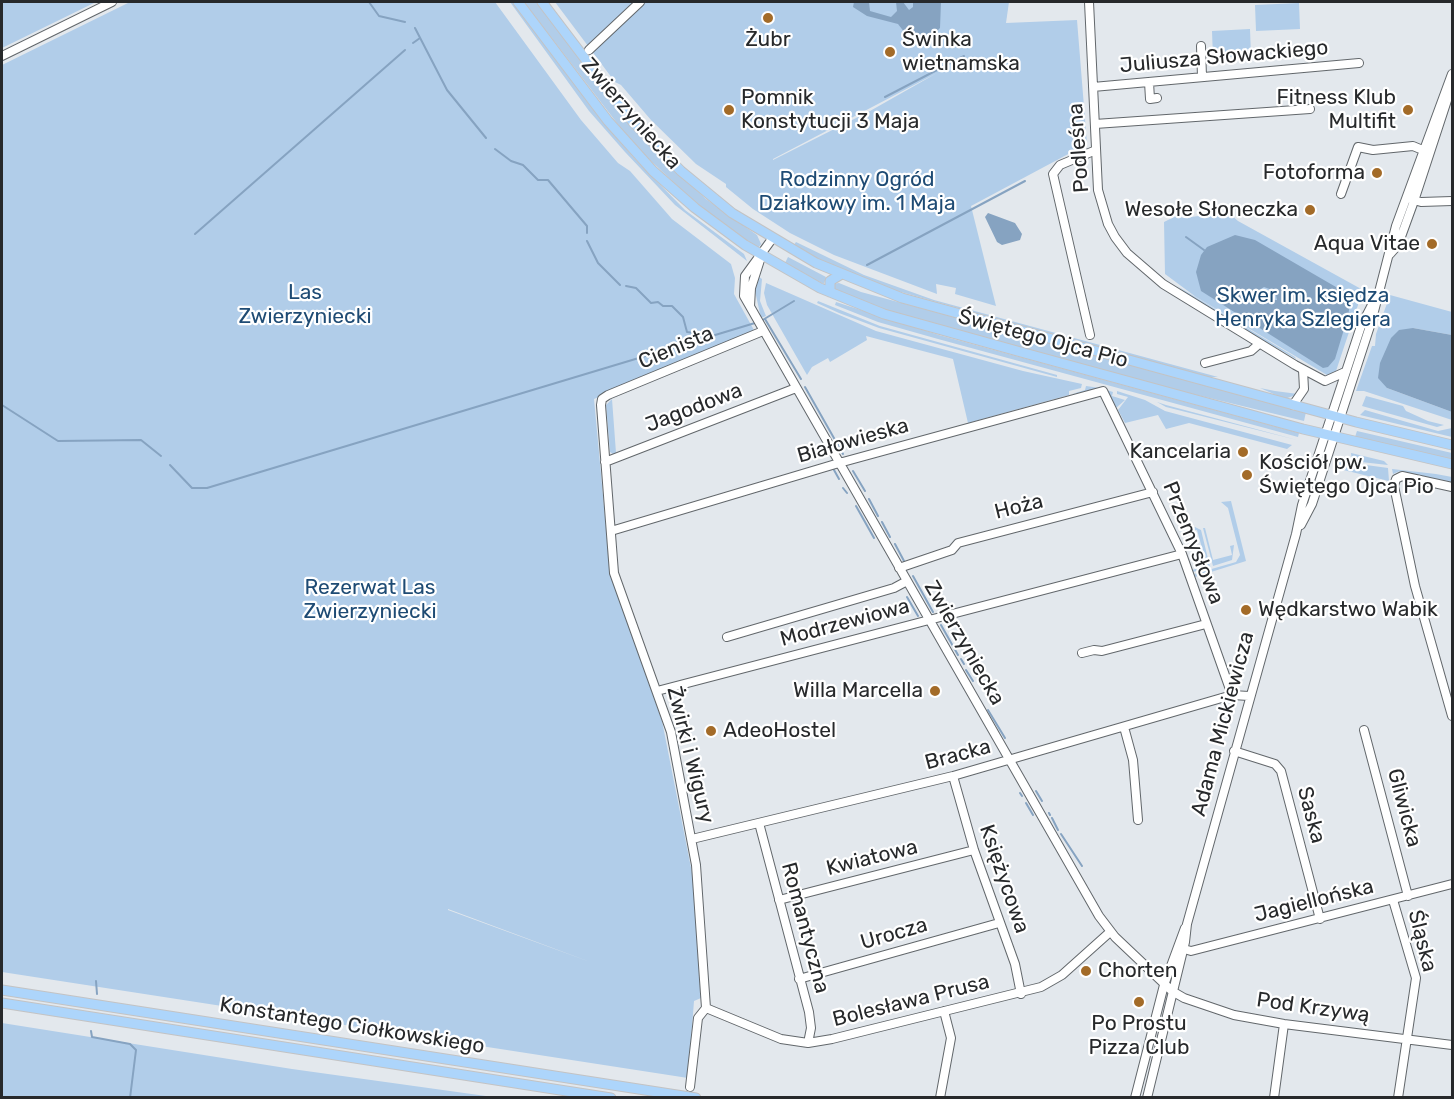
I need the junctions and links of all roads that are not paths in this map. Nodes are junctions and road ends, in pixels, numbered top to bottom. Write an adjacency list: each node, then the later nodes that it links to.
1 (112, 2): 8 (street)
2 (518, 2): 26 (main road, Zwierzyniecka)
3 (542, 2): 25 (main road, Zwierzyniecka)
4 (640, 2): 7 (street)
5 (1089, 2): 14 (street, Podleśna)
6 (1201, 46): 11 (street)
7 (589, 50)
8 (2, 56)
9 (1359, 63): 11 (street, Juliusza Słowackiego)
10 (1452, 74): 13 (street, Adama Mickiewicza)
11 (1202, 77): 12 (street, Juliusza Słowackiego)
12 (1149, 82): 14 (street, Juliusza Słowackiego); 15 (street)
13 (1451, 84): 18 (street, Adama Mickiewicza); 19 (street, Adama Mickiewicza)
14 (1093, 87): 17 (street, Podleśna)
15 (1157, 98)
16 (1310, 109): 17 (street)
17 (1095, 124): 20 (street, Podleśna)
18 (1431, 126): 19 (street); 21 (street, Adama Mickiewicza)
19 (1436, 136): 21 (street, Adama Mickiewicza)
20 (1096, 150): 31 (street); 32 (street, Podleśna)
21 (1426, 152): 22 (street); 23 (street, Adama Mickiewicza)
22 (1341, 194)
23 (1410, 199): 24 (street); 29 (street, Adama Mickiewicza)
24 (1452, 201)
25 (772, 239): 26 (street, Zwierzyniecka); 27 (main road, Świętego Ojca Pio)
26 (761, 256): 28 (main road, Świętego Ojca Pio); 30 (street, Zwierzyniecka)
27 (840, 275): 28 (main road); 39 (main road, Świętego Ojca Pio)
28 (830, 292): 41 (main road, Świętego Ojca Pio)
29 (1375, 299): 35 (street, Adama Mickiewicza); 40 (street, Adama Mickiewicza)
30 (762, 329): 36 (street, Zwierzyniecka); 38 (street, Cienista)
31 (1090, 335)
32 (1259, 344): 33 (street); 34 (street, Podleśna)
33 (1205, 363)
34 (1303, 370): 35 (street, Podleśna); 39 (street)
35 (1345, 372): 40 (street, Adama Mickiewicza)
36 (796, 388): 43 (street, Jagodowa); 44 (street, Zwierzyniecka)
37 (1105, 392): 44 (street, Białowieska); 47 (street, Przemysłowa)
38 (602, 399): 43 (street, Żwirki i Wigury)
39 (1293, 405): 40 (main road, Świętego Ojca Pio)
40 (1334, 416): 41 (street, Adama Mickiewicza); 42 (main road, Świętego Ojca Pio)
41 (1329, 435): 45 (main road, Świętego Ojca Pio); 58 (street, Adama Mickiewicza)
42 (1452, 445)
43 (604, 462): 48 (street, Żwirki i Wigury)
44 (839, 463): 48 (street, Białowieska); 50 (street, Zwierzyniecka)
45 (1452, 464)
46 (1452, 487): 59 (street)
47 (1153, 492): 49 (street, Przemysłowa); 50 (street, Hoża)
48 (611, 531): 56 (street, Żwirki i Wigury)
49 (1182, 554): 52 (street, Modrzewiowa); 53 (street, Przemysłowa)
50 (899, 568): 51 (street, Zwierzyniecka)
51 (907, 581): 52 (street, Zwierzyniecka); 54 (street)
52 (929, 620): 56 (street, Modrzewiowa); 63 (street, Zwierzyniecka)
53 (1206, 624): 55 (street); 57 (street, Przemysłowa)
54 (727, 637)
55 (1082, 653)
56 (657, 691): 67 (street, Żwirki i Wigury)
57 (1232, 696): 58 (street); 60 (street, Bracka)
58 (1249, 696): 62 (street, Adama Mickiewicza)
59 (1452, 716)
60 (1124, 727): 63 (street, Bracka); 65 (street)
61 (1364, 730): 70 (street, Gliwicka)
62 (1234, 751): 73 (street, Saska); 75 (street, Adama Mickiewicza)
63 (1009, 760): 64 (street, Bracka); 76 (street, Zwierzyniecka)
64 (952, 776): 66 (street, Bracka); 68 (street, Księżycowa)
65 (1138, 820)
66 (759, 823): 67 (street, Bracka); 71 (street, Romantyczna)
67 (692, 839): 84 (street, Żwirki i Wigury)
68 (974, 850): 71 (street, Kwiatowa); 74 (street, Księżycowa)
69 (1452, 885): 70 (street, Jagiellońska)
70 (1408, 896): 72 (street, Jagiellońska)
71 (779, 900): 78 (street, Romantyczna)
72 (1393, 900): 73 (street, Jagiellońska); 89 (street, Śląska)
73 (1320, 919): 77 (street, Jagiellońska)
74 (999, 923): 78 (street, Urocza); 82 (street, Księżycowa)
75 (1187, 924): 77 (street, Adama Mickiewicza); 79 (street, Adama Mickiewicza)
76 (1110, 932): 79 (street, Zwierzyniecka); 82 (street, Bolesława Prusa)
77 (1184, 949): 81 (street, Adama Mickiewicza)
78 (799, 979): 90 (street, Romantyczna)
79 (1164, 985): 81 (street, Pod Krzywą); 87 (street, Adama Mickiewicza)
80 (2, 990): 94 (main road, Konstantego Ciołkowskiego)
81 (1172, 992): 86 (street, Pod Krzywą); 88 (street, Adama Mickiewicza)
82 (1021, 994): 85 (street, Bolesława Prusa)
83 (2, 1003): 93 (main road, Konstantego Ciołkowskiego)
84 (706, 1008): 90 (street, Bolesława Prusa); 92 (street, Żwirki i Wigury)
85 (944, 1011): 90 (street, Bolesława Prusa); 95 (street)
86 (1284, 1024): 89 (street, Pod Krzywą); 98 (street)
87 (1153, 1028): 88 (street); 96 (street, Adama Mickiewicza)
88 (1162, 1030): 97 (street, Adama Mickiewicza)
89 (1407, 1039): 91 (street, Pod Krzywą); 99 (street, Śląska)
90 (808, 1043)
91 (1452, 1045)
92 (690, 1087)
93 (611, 1098)
94 (696, 1098)
95 (940, 1098)
96 (1135, 1098)
97 (1147, 1098)
98 (1274, 1098)
99 (1398, 1098)

